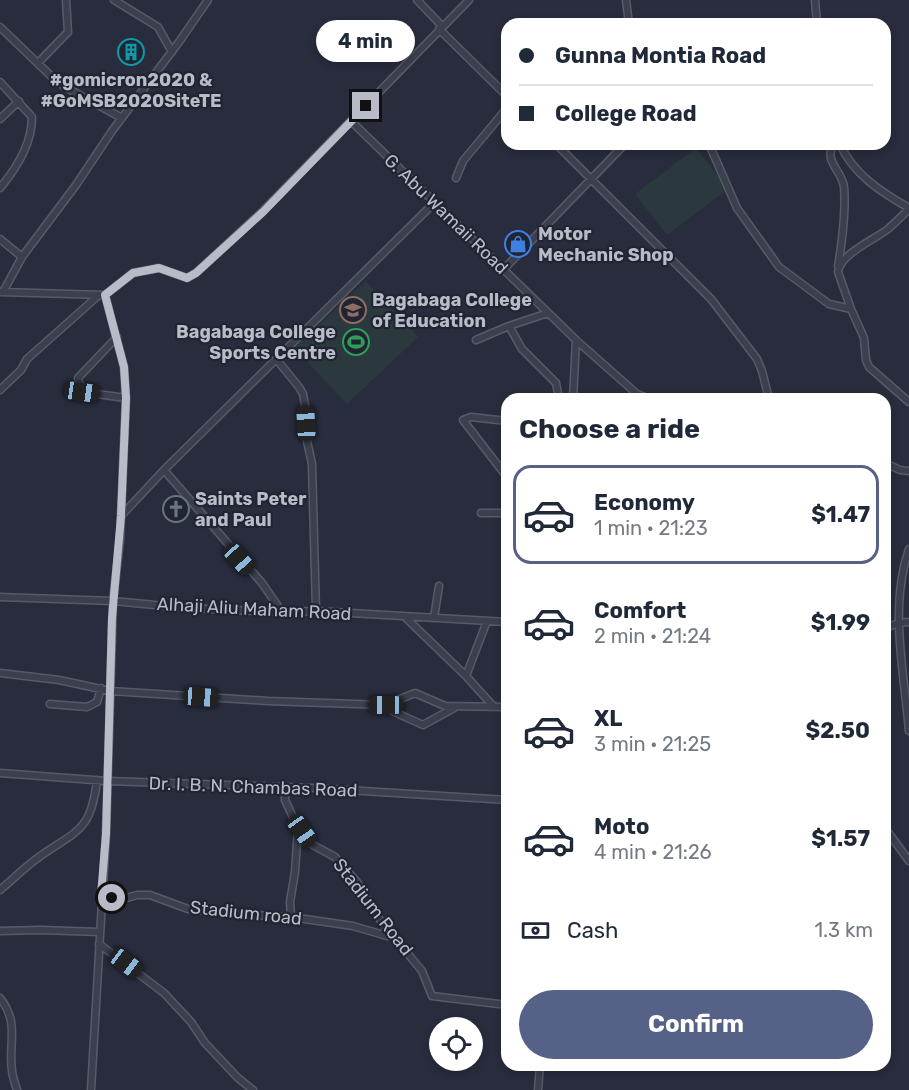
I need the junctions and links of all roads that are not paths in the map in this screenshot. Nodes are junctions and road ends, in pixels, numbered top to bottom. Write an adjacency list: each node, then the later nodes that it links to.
1 (66, 0): 13 (street)
2 (114, 0): 12 (street)
3 (208, 0): 12 (street)
4 (417, 0): 11 (street)
5 (469, 0): 11 (street)
6 (626, 0): 8 (street)
7 (815, 0): 9 (street)
8 (628, 18)
9 (816, 18)
10 (0, 27): 13 (street)
11 (441, 28): 15 (street); 20 (street)
12 (172, 52): 18 (street)
13 (38, 63): 18 (street)
14 (0, 82): 16 (street)
15 (501, 90)
16 (19, 101): 19 (street); 28 (street)
17 (501, 115): 26 (street)
18 (122, 118): 32 (street)
19 (0, 119)
20 (352, 122): 29 (street, G. Abu Wamaii Road); 36 (street)
21 (562, 150): 27 (street)
22 (620, 150): 27 (street)
23 (712, 150): 37 (street)
24 (832, 150): 33 (street)
25 (843, 150): 30 (street)
26 (456, 178)
27 (591, 179): 34 (street); 48 (street)
28 (0, 188)
29 (434, 203): 34 (street, G. Abu Wamaii Road); 43 (street)
30 (909, 208): 33 (street)
31 (0, 239): 32 (street)
32 (22, 257): 35 (street)
33 (838, 267): 37 (street)
34 (503, 270): 38 (street, G. Abu Wamaii Road)
35 (2, 292): 36 (street)
36 (102, 295): 40 (street); 44 (street)
37 (851, 309): 50 (street)
38 (548, 313): 39 (street); 42 (street, G. Abu Wamaii Road)
39 (509, 326): 41 (street); 45 (street)
40 (117, 337): 49 (street); 49 (street)
41 (476, 340)
42 (576, 340): 46 (street); 47 (street, G. Abu Wamaii Road)
43 (277, 360): 54 (street); 64 (street)
44 (0, 390)
45 (558, 393)
46 (573, 393)
47 (636, 393)
48 (768, 393)
49 (126, 398): 58 (street)
50 (909, 401)
51 (501, 420): 53 (street)
52 (891, 466): 55 (street)
53 (501, 469)
54 (164, 470): 58 (street); 63 (street)
55 (909, 471)
56 (481, 513): 57 (street)
57 (501, 513)
58 (121, 516): 62 (street)
59 (909, 549): 70 (street)
60 (439, 586): 66 (street)
61 (0, 597): 62 (street, Alhaji Aliu Maham Road)
62 (113, 601): 63 (street, Alhaji Aliu Maham Road); 75 (street)
63 (282, 612): 64 (street, Alhaji Aliu Maham Road)
64 (316, 612): 65 (street, Alhaji Aliu Maham Road)
65 (405, 617): 66 (street, Alhaji Aliu Maham Road); 73 (street)
66 (434, 618): 67 (street, Alhaji Aliu Maham Road)
67 (487, 621): 68 (street, Alhaji Aliu Maham Road); 73 (street)
68 (501, 622)
69 (909, 622): 70 (street)
70 (899, 623): 71 (street); 81 (street)
71 (891, 626)
72 (0, 674): 74 (street)
73 (466, 676): 78 (street)
74 (101, 688): 75 (street); 76 (street)
75 (111, 691): 77 (street); 84 (street)
76 (50, 704)
77 (386, 705): 80 (street); 80 (street)
78 (494, 707): 79 (street); 80 (street)
79 (501, 707)
80 (455, 708)
81 (909, 731)
82 (0, 773): 83 (street, Dr. I. B. N. Chambas Road)
83 (97, 780): 84 (street, Dr. I. B. N. Chambas Road); 90 (street)
84 (107, 781): 85 (street, Dr. I. B. N. Chambas Road); 91 (street)
85 (285, 788): 86 (street, Dr. I. B. N. Chambas Road); 87 (street)
86 (501, 800)
87 (298, 828): 92 (street); 95 (street, Stadium Road)
88 (891, 836): 89 (street)
89 (909, 861)
90 (0, 890)
91 (101, 895): 92 (street, Stadium road); 94 (street)
92 (291, 917): 95 (street, Stadium road)
93 (0, 931): 94 (street)
94 (99, 932): 96 (street)
95 (393, 935): 98 (street, Stadium Road)
96 (99, 944): 101 (street); 102 (street)
97 (0, 998): 100 (street)
98 (501, 1004)
99 (540, 1071): 103 (street)
100 (16, 1090)
101 (91, 1090)
102 (253, 1090)
103 (538, 1090)

